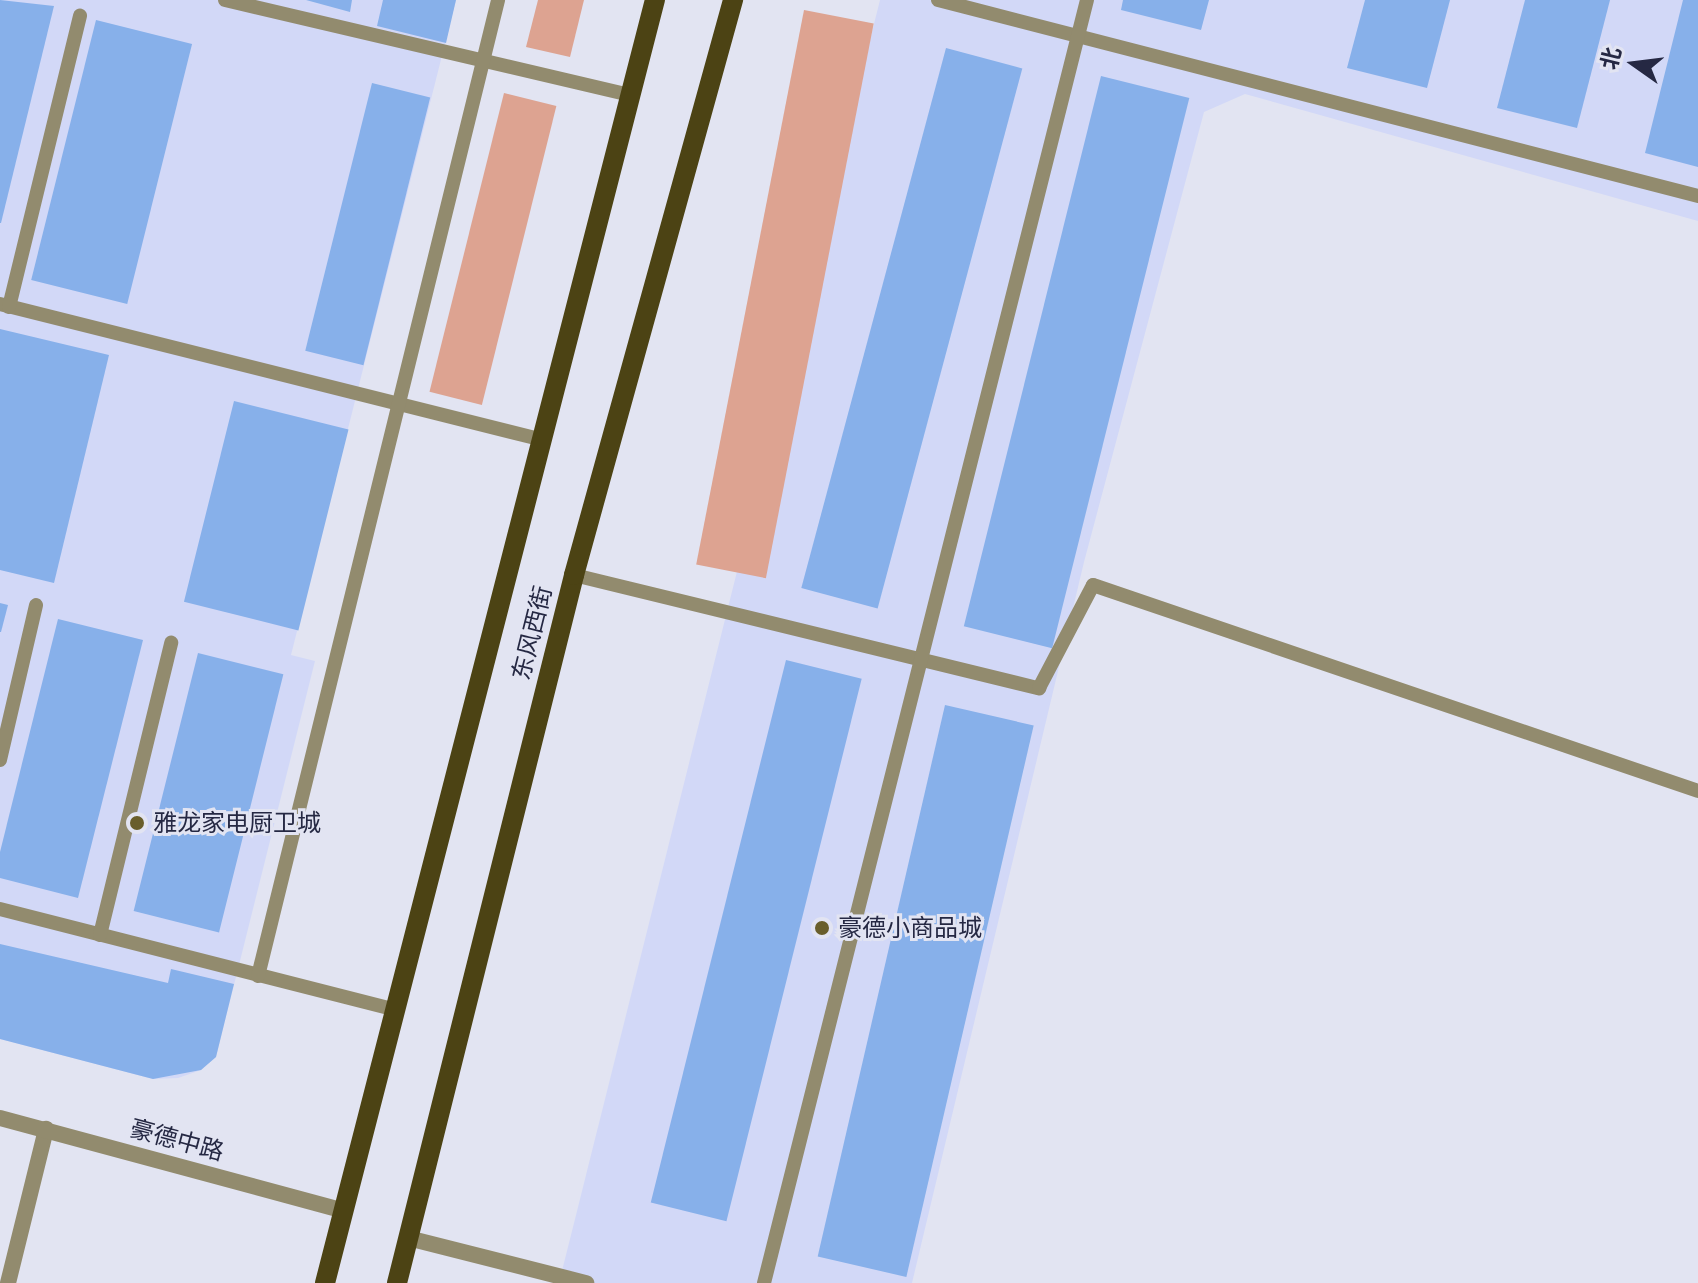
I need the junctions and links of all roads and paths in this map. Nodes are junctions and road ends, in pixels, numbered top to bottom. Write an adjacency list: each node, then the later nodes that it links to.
1 (225, 0): 9 (lane)
2 (498, 0): 9 (lane)
3 (655, 0): 10 (main road, 东风西街)
4 (733, 0): 15 (main road, 东风西街)
5 (938, 0): 8 (lane)
6 (1087, 0): 8 (lane)
7 (80, 16): 12 (lane)
8 (1078, 39): 11 (lane); 18 (lane)
9 (483, 62): 10 (lane); 13 (lane)
10 (631, 95): 14 (main road, 东风西街)
11 (1698, 196)
12 (4, 306): 13 (lane)
13 (399, 402): 14 (lane); 23 (lane)
14 (543, 440): 24 (main road, 东风西街)
15 (574, 575): 18 (lane); 28 (main road, 东风西街)
16 (36, 605): 19 (lane)
17 (171, 643): 22 (lane)
18 (921, 660): 20 (lane); 33 (lane)
19 (0, 760)
20 (1698, 791)
21 (0, 909): 22 (lane)
22 (100, 935): 23 (lane)
23 (258, 976): 24 (lane)
24 (393, 1009): 27 (main road, 东风西街)
25 (0, 1118): 26 (street, 豪德中路)
26 (46, 1129): 27 (street, 豪德中路); 29 (street)
27 (342, 1210): 30 (main road, 东风西街)
28 (408, 1238): 31 (main road, 东风西街); 32 (street)
29 (8, 1283)
30 (325, 1283)
31 (397, 1283)
32 (586, 1283)
33 (764, 1283)

